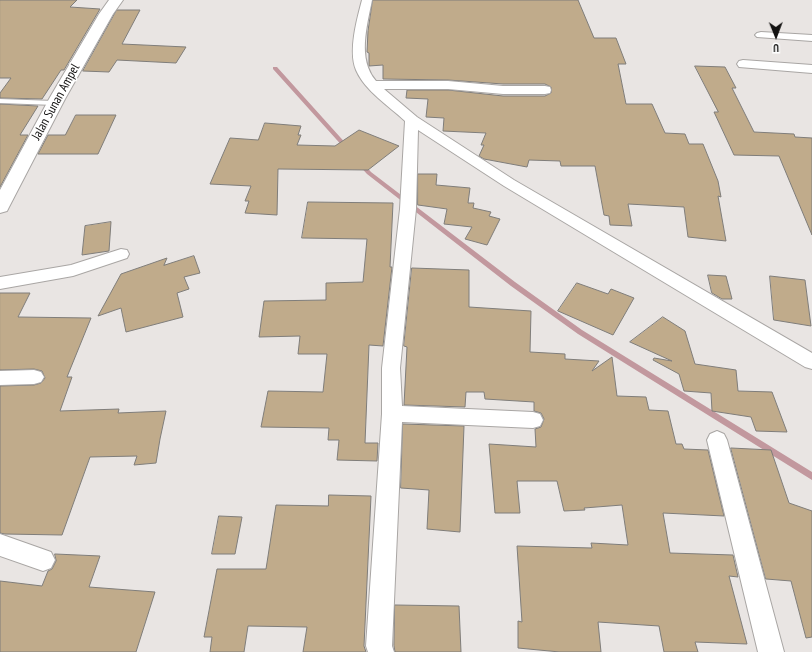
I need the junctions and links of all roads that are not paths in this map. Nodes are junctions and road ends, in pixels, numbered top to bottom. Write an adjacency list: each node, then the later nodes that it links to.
1 (116, 0): 10 (main road, Jalan Sunan Ampel)
2 (367, 0): 7 (street)
3 (761, 35): 4 (street)
4 (812, 38)
5 (743, 64): 6 (street)
6 (812, 69)
7 (374, 85): 8 (street); 11 (street)
8 (545, 90)
9 (0, 101): 10 (lane)
10 (54, 104): 12 (main road, Jalan Sunan Ampel)
11 (411, 133): 15 (street); 18 (street)
12 (0, 207)
13 (121, 254): 14 (street)
14 (0, 283)
15 (812, 362)
16 (34, 377): 17 (street)
17 (0, 378)
18 (392, 414): 19 (street); 23 (street)
19 (533, 420)
20 (717, 440): 24 (street)
21 (0, 545): 22 (street)
22 (43, 560)
23 (381, 652)
24 (771, 652)

